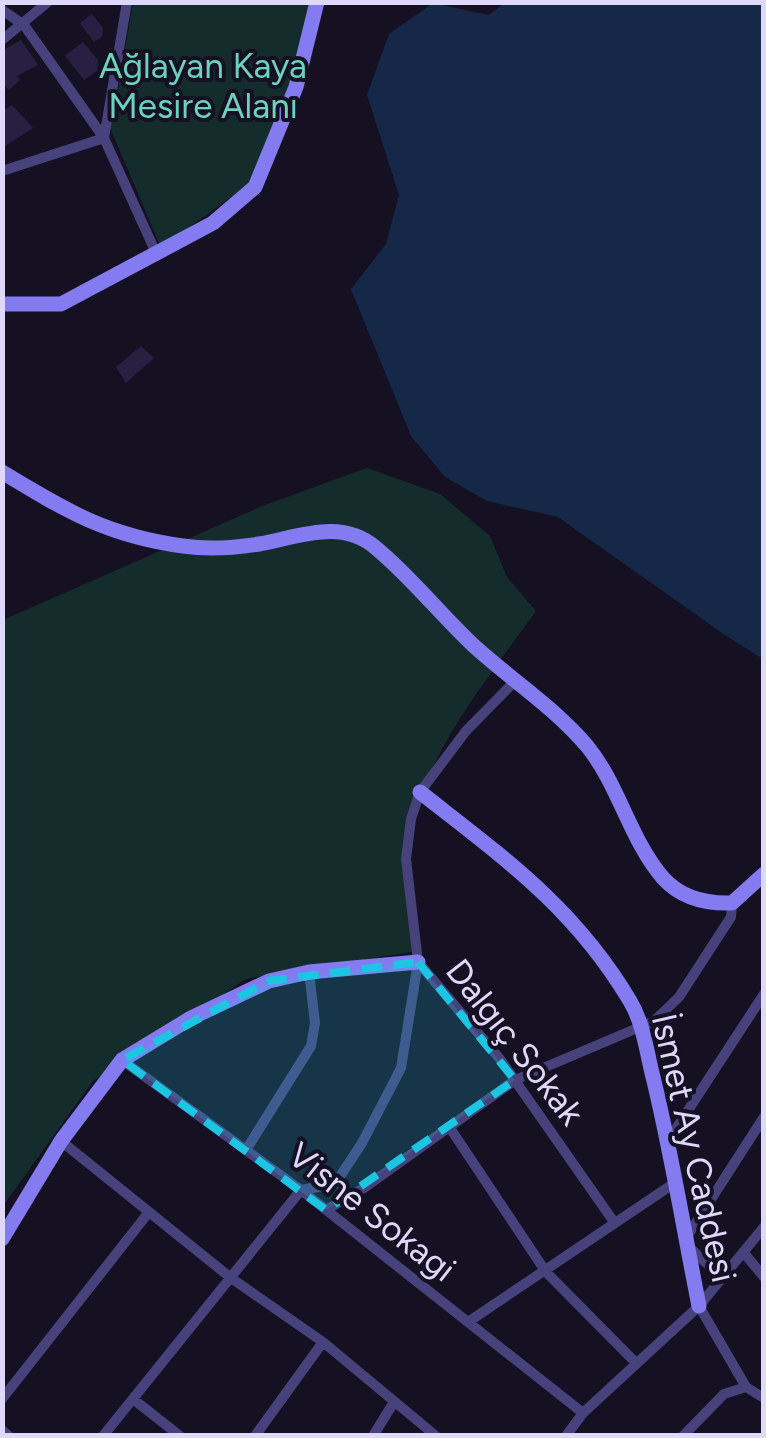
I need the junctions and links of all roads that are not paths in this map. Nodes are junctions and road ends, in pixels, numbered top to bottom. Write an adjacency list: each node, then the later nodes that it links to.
1 (48, 2): 5 (street)
2 (127, 2): 7 (street)
3 (316, 2): 9 (street)
4 (2, 10): 5 (street)
5 (24, 24): 6 (street); 7 (street)
6 (2, 40)
7 (104, 138): 8 (street); 9 (street)
8 (2, 172)
9 (156, 253): 10 (street)
10 (2, 304)
11 (2, 472): 12 (street)
12 (516, 680): 13 (street, Dalgıç Sokak); 15 (street)
13 (420, 792): 16 (street, Dalgıç Sokak); 19 (street, İsmet Ay Caddesi)
14 (764, 874): 15 (street)
15 (732, 903): 19 (street)
16 (418, 962): 17 (street); 21 (street, Dalgıç Sokak); 28 (street)
17 (308, 972): 20 (street); 26 (street)
18 (764, 994): 25 (street)
19 (641, 1029): 21 (street); 25 (street, İsmet Ay Caddesi)
20 (122, 1060): 24 (street); 26 (street, Visne Sokagi)
21 (515, 1080): 23 (street); 31 (street, Dalgıç Sokak)
22 (764, 1117): 34 (street)
23 (450, 1128): 29 (street); 36 (street)
24 (62, 1141): 30 (street); 33 (street)
25 (668, 1141): 27 (street, İsmet Ay Caddesi)
26 (246, 1150): 28 (street, Visne Sokagi)
27 (676, 1182): 31 (street); 34 (street, İsmet Ay Caddesi)
28 (301, 1190): 29 (street, Visne Sokagi); 38 (street)
29 (326, 1210): 41 (street, Visne Sokagi)
30 (149, 1212): 38 (street); 46 (street)
31 (614, 1222): 36 (street)
32 (764, 1227): 35 (street)
33 (2, 1239)
34 (686, 1242): 39 (street); 40 (street, İsmet Ay Caddesi)
35 (744, 1252): 37 (street); 39 (street)
36 (546, 1272): 41 (street); 43 (street)
37 (764, 1277)
38 (231, 1278): 42 (street); 47 (street)
39 (722, 1278): 40 (street)
40 (699, 1306): 43 (street); 44 (street)
41 (468, 1322): 49 (street, Visne Sokagi)
42 (323, 1342): 48 (street); 54 (street)
43 (636, 1363): 49 (street)
44 (746, 1387): 45 (street); 58 (street)
45 (764, 1398)
46 (2, 1399)
47 (132, 1400): 52 (street); 53 (street)
48 (394, 1402): 55 (street); 56 (street)
49 (583, 1413): 57 (street)
50 (2, 1430): 51 (street)
51 (9, 1436)
52 (104, 1436)
53 (180, 1436)
54 (255, 1436)
55 (372, 1436)
56 (436, 1436)
57 (566, 1436)
58 (682, 1436)

